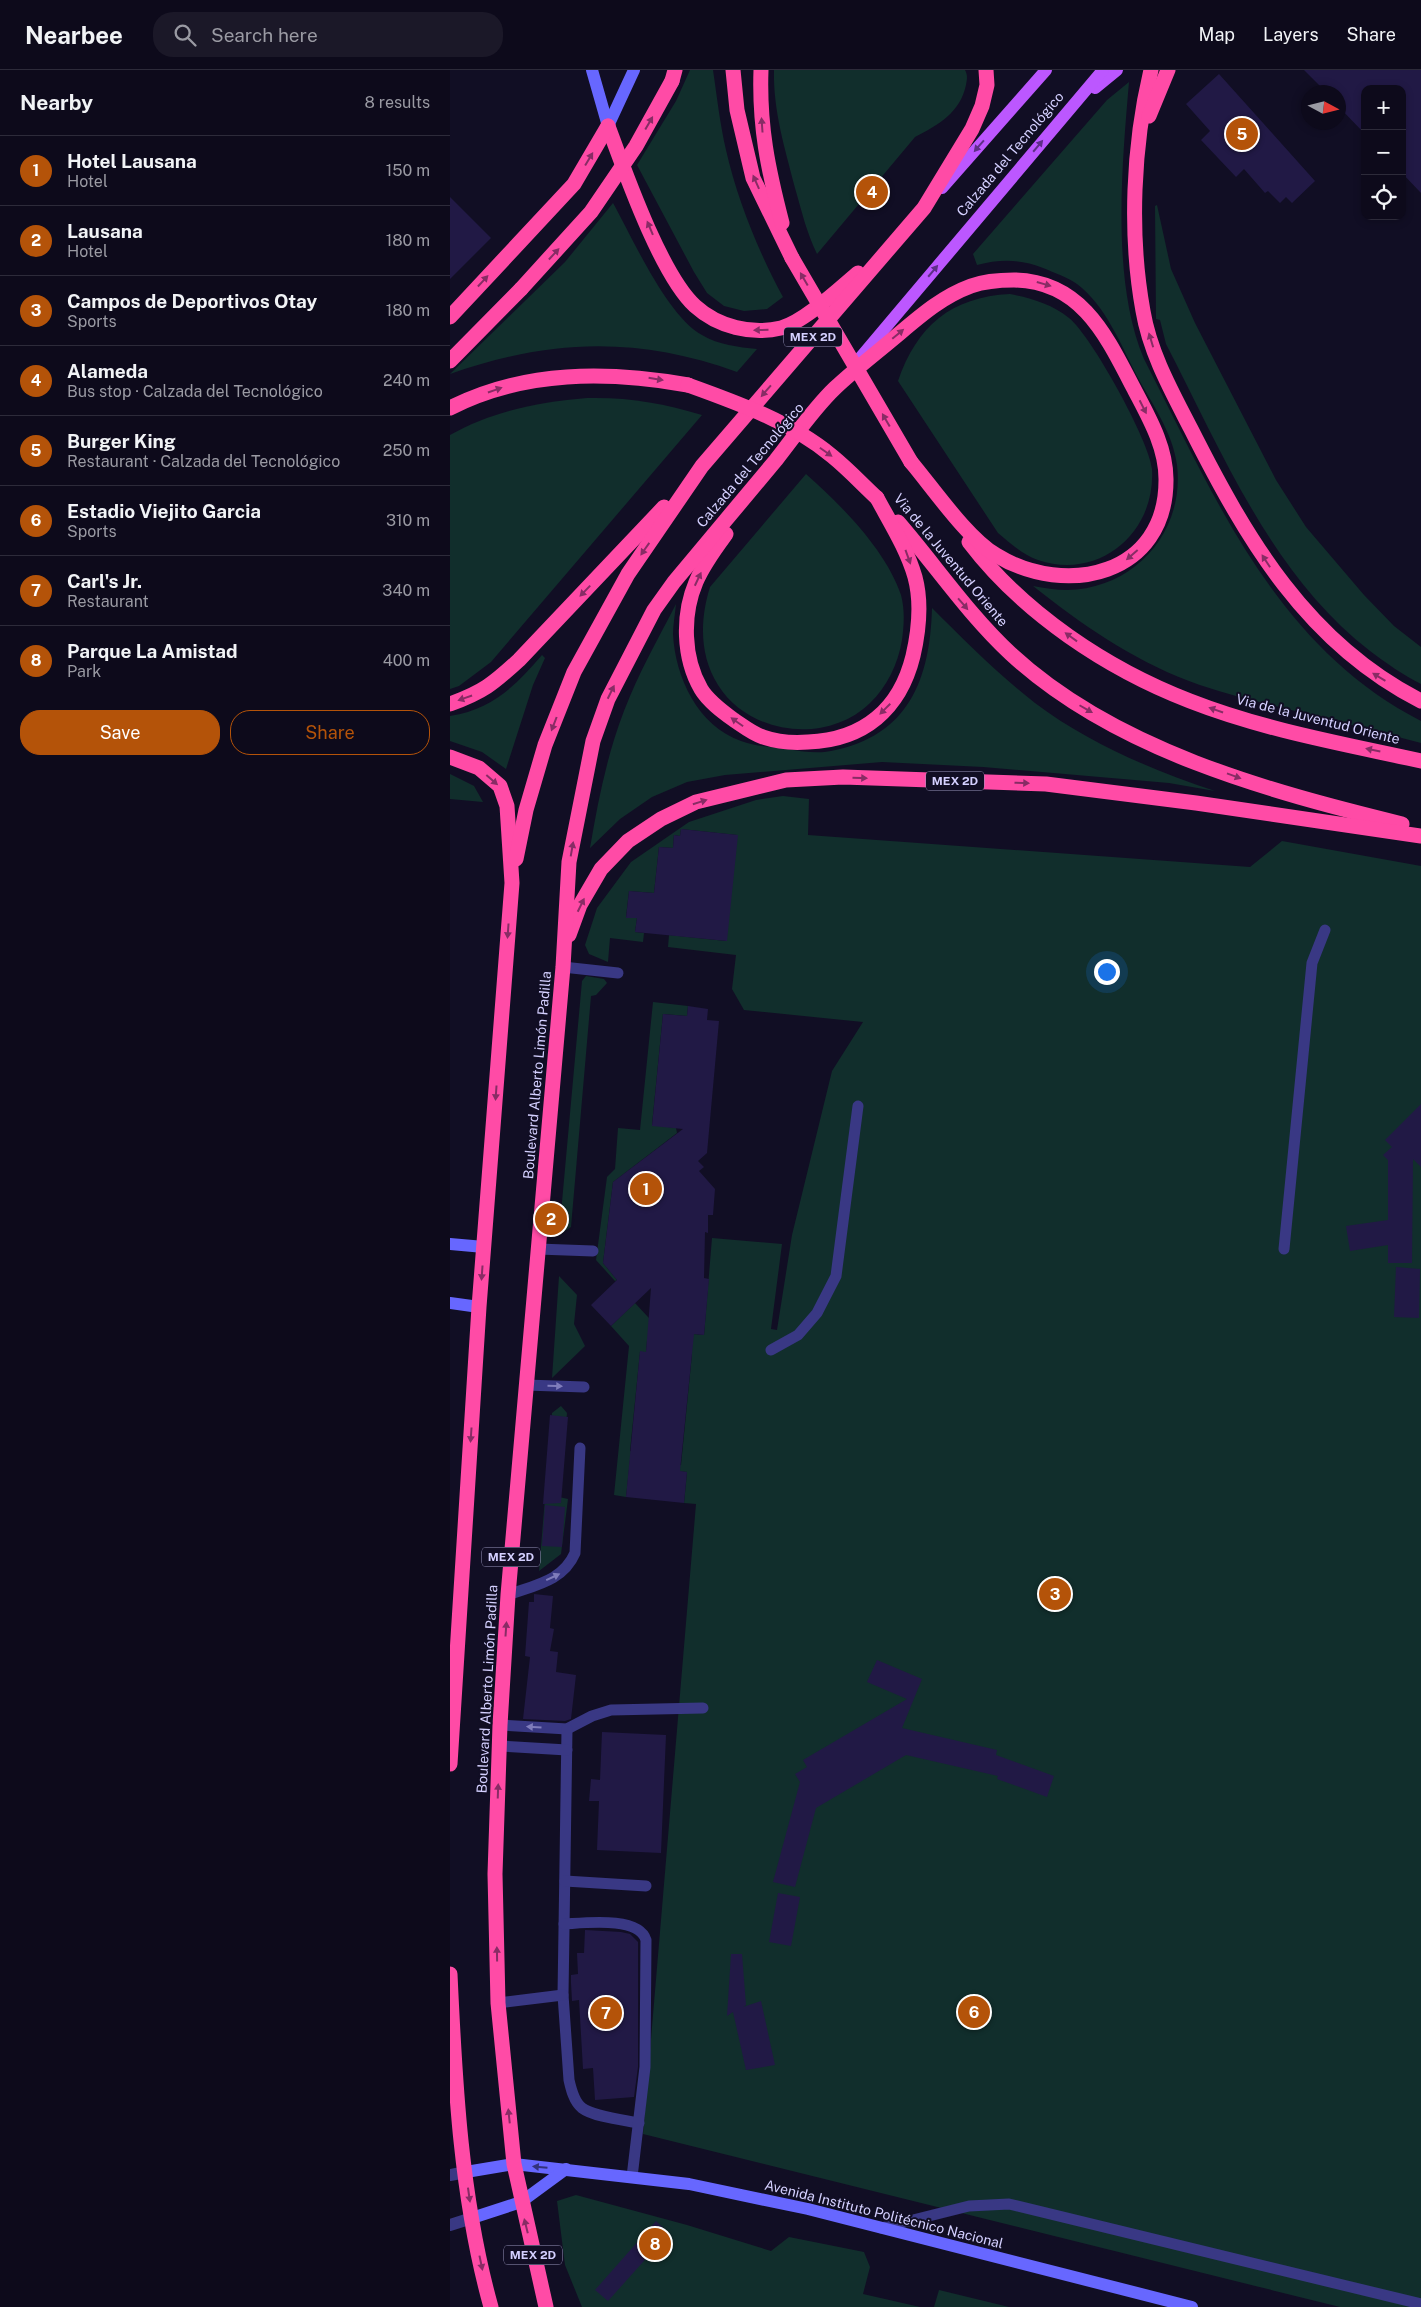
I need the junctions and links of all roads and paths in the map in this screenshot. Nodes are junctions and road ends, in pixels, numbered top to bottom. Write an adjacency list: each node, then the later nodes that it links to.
1 (592, 70): 14 (street)
2 (601, 70): 14 (street)
3 (634, 70): 14 (street)
4 (733, 70): 18 (highway, one-way to 4)
5 (761, 70): 18 (highway, MEX 2D, one-way to 5)
6 (986, 70): 16 (highway, MEX 2D)
7 (1046, 70): 16 (main road, Calzada del Tecnológico, one-way to 16)
8 (1103, 70): 13 (main road, Calzada del Tecnológico)
9 (1117, 70): 13 (main road)
10 (1150, 70): 15 (highway)
11 (1168, 70): 15 (highway)
12 (675, 74): 20 (highway, one-way to 12, bridge)
13 (1061, 118): 21 (main road, Calzada del Tecnológico, one-way to 13)
14 (608, 126): 17 (highway, one-way to 14); 19 (highway, one-way to 14)
15 (1136, 194): 27 (highway, one-way to 15)
16 (924, 208): 17 (highway, Calzada del Tecnológico / MEX 2D)
17 (888, 249): 25 (highway, Calzada del Tecnológico / MEX 2D, one-way to 25)
18 (792, 258): 24 (highway, Via de la Juventud Oriente / MEX 2D, one-way to 18, bridge)
19 (450, 317)
20 (450, 361)
21 (834, 388): 23 (highway, Calzada del Tecnológico); 24 (highway, one-way to 24)
22 (450, 408): 26 (highway, Via de la Juventud Oriente, one-way to 26, bridge)
23 (776, 460): 26 (highway, one-way to 23); 35 (highway, Calzada del Tecnológico, one-way to 23)
24 (911, 462): 30 (highway, Via de la Juventud Oriente / MEX 2D, one-way to 24)
25 (702, 466): 28 (highway, one-way to 28); 33 (highway, Calzada del Tecnológico / MEX 2D, one-way to 33)
26 (877, 498): 31 (highway, Via de la Juventud Oriente, one-way to 31)
27 (1421, 701)
28 (450, 704)
29 (450, 756): 33 (highway, one-way to 33)
30 (1421, 761)
31 (1421, 829)
32 (1421, 836): 35 (highway, MEX 2D, one-way to 32)
33 (512, 882): 40 (highway, MEX 2D, one-way to 40)
34 (1325, 930): 42 (lane)
35 (563, 950): 36 (highway, Boulevard Alberto Limón Padilla / MEX 2D)
36 (563, 968): 37 (lane); 41 (highway, Boulevard Alberto Limón Padilla / MEX 2D)
37 (618, 973)
38 (858, 1106): 46 (lane)
39 (450, 1244): 40 (street)
40 (484, 1247): 45 (highway, MEX 2D, one-way to 45)
41 (538, 1249): 43 (lane); 47 (highway, Boulevard Alberto Limón Padilla / MEX 2D)
42 (1284, 1249)
43 (593, 1251)
44 (450, 1303): 45 (street)
45 (479, 1307): 51 (highway, MEX 2D, one-way to 51)
46 (771, 1350)
47 (526, 1386): 48 (lane, one-way to 48); 50 (highway, Boulevard Alberto Limón Padilla / MEX 2D)
48 (584, 1388)
49 (580, 1448): 50 (lane, one-way to 49)
50 (508, 1594): 54 (highway, Boulevard Alberto Limón Padilla / MEX 2D, one-way to 50)
51 (455, 1613): 52 (highway, MEX 2D)
52 (453, 1657): 58 (highway, MEX 2D)
53 (704, 1708): 55 (lane)
54 (500, 1725): 55 (lane, one-way to 54); 56 (highway, Boulevard Alberto Limón Padilla / MEX 2D)
55 (568, 1729): 57 (lane)
56 (500, 1746): 57 (lane); 64 (highway, Boulevard Alberto Limón Padilla / MEX 2D, one-way to 56)
57 (567, 1750): 59 (lane)
58 (450, 1764)
59 (565, 1881): 60 (lane); 61 (lane)
60 (646, 1886)
61 (564, 1924): 63 (lane); 65 (lane)
62 (450, 1974): 68 (highway)
63 (563, 1995): 64 (lane); 65 (lane)
64 (498, 2003): 66 (highway, Boulevard Alberto Limón Padilla / MEX 2D, one-way to 64)
65 (639, 2123): 70 (lane)
66 (514, 2164): 67 (street, Avenida Instituto Politécnico Nacional, one-way to 66); 68 (street, Avenida Instituto Politécnico Nacional); 71 (highway, Boulevard Alberto Limón Padilla / MEX 2D)
67 (566, 2169): 70 (street, Avenida Instituto Politécnico Nacional); 71 (street)
68 (466, 2172): 69 (street); 72 (highway, one-way to 72)
69 (450, 2175)
70 (632, 2177): 74 (street, Avenida Instituto Politécnico Nacional)
71 (521, 2202): 72 (street); 77 (highway, Boulevard Alberto Limón Padilla / MEX 2D, one-way to 71)
72 (472, 2218): 73 (street); 76 (highway, one-way to 76)
73 (450, 2225)
74 (881, 2228): 75 (lane); 78 (street, Avenida Instituto Politécnico Nacional)
75 (1421, 2304)
76 (491, 2307)
77 (546, 2307)
78 (1192, 2307)

